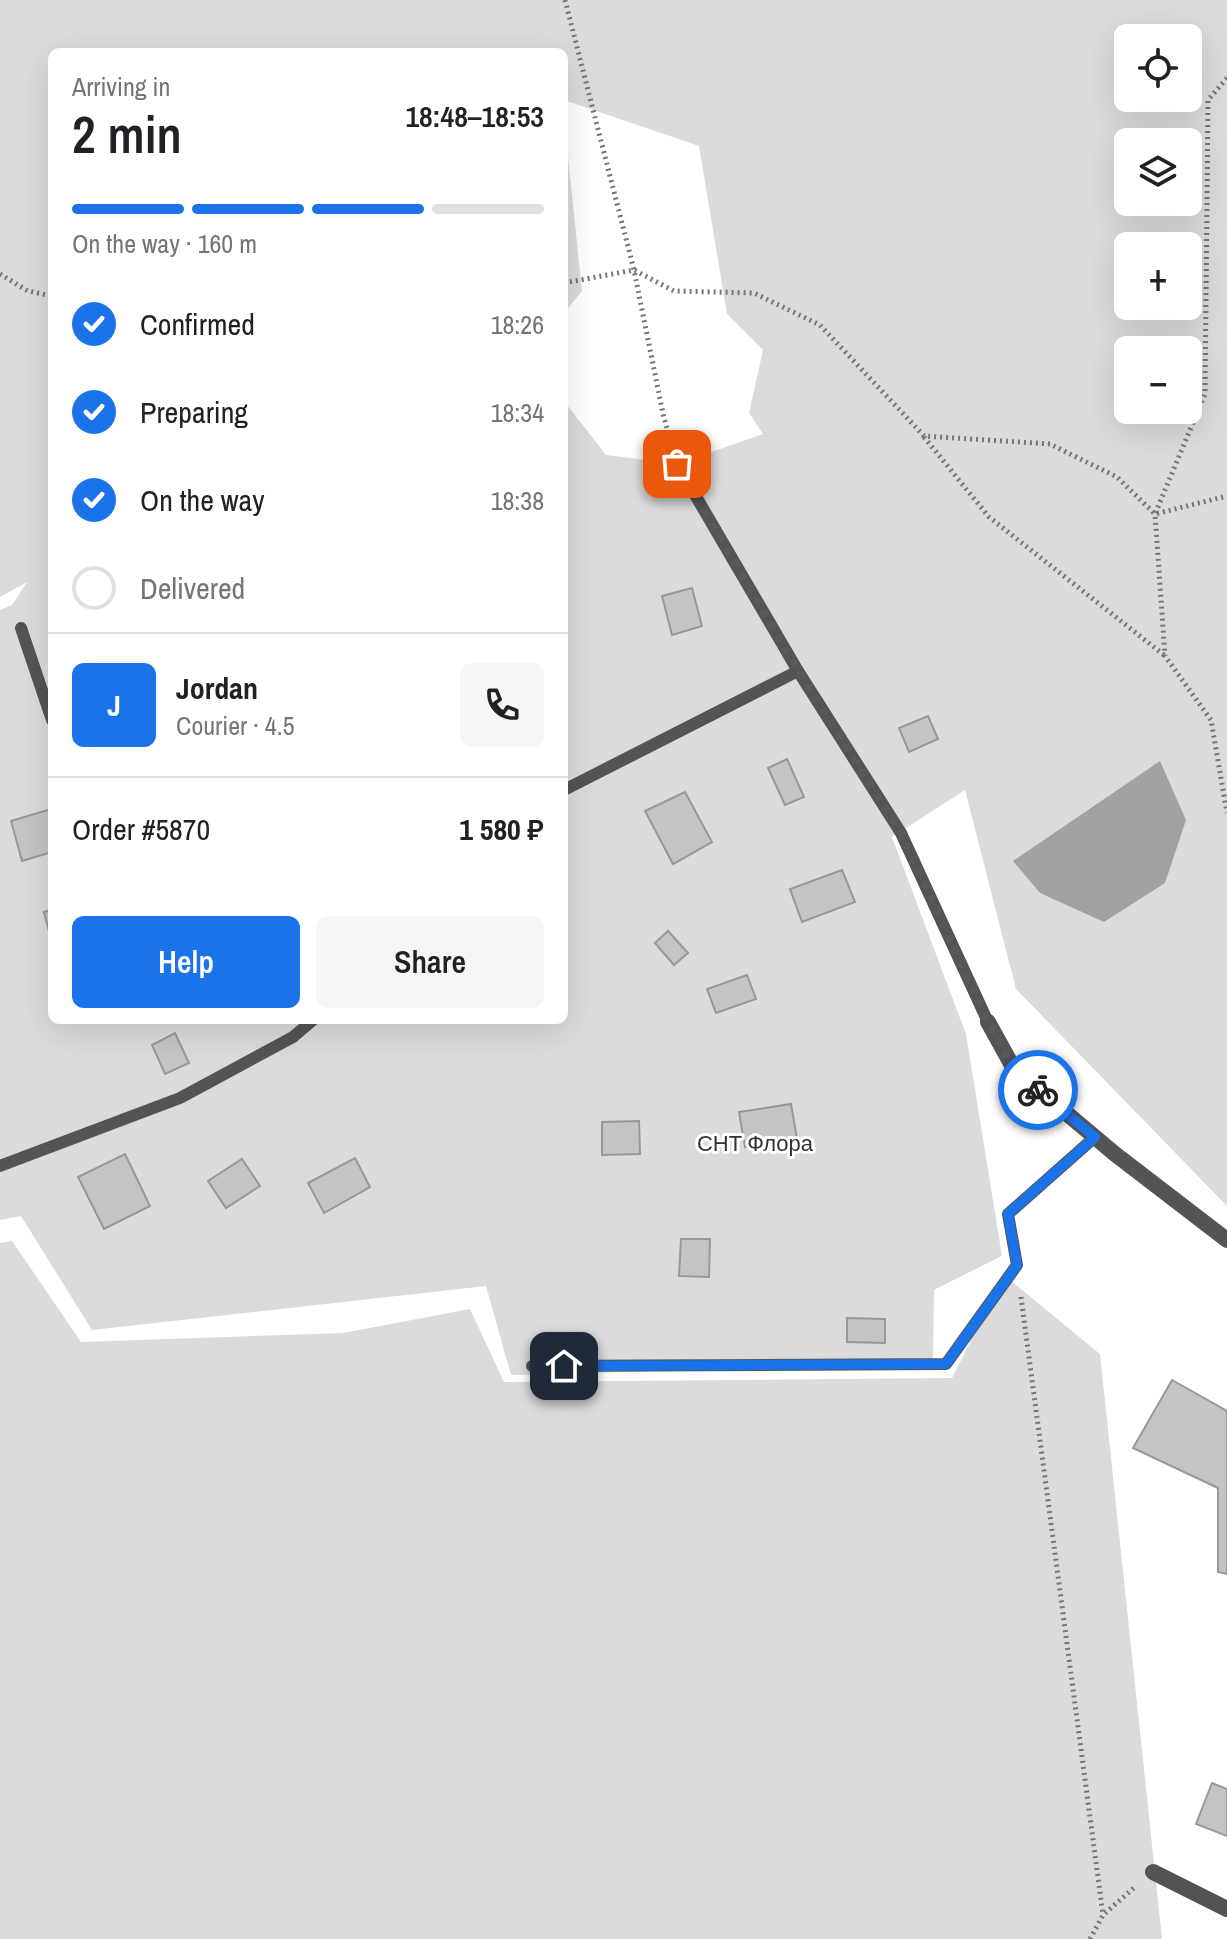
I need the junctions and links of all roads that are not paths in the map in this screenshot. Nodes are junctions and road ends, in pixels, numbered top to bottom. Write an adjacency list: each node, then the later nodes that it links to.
1 (677, 464): 3 (lane)
2 (21, 628): 4 (lane)
3 (798, 671): 5 (lane); 6 (lane)
4 (48, 708)
5 (568, 788)
6 (988, 1022): 8 (street)
7 (308, 1024): 9 (lane)
8 (1095, 1137): 10 (street); 11 (lane)
9 (0, 1166)
10 (1227, 1240)
11 (532, 1366)
12 (1153, 1872): 13 (street)
13 (1227, 1909)

